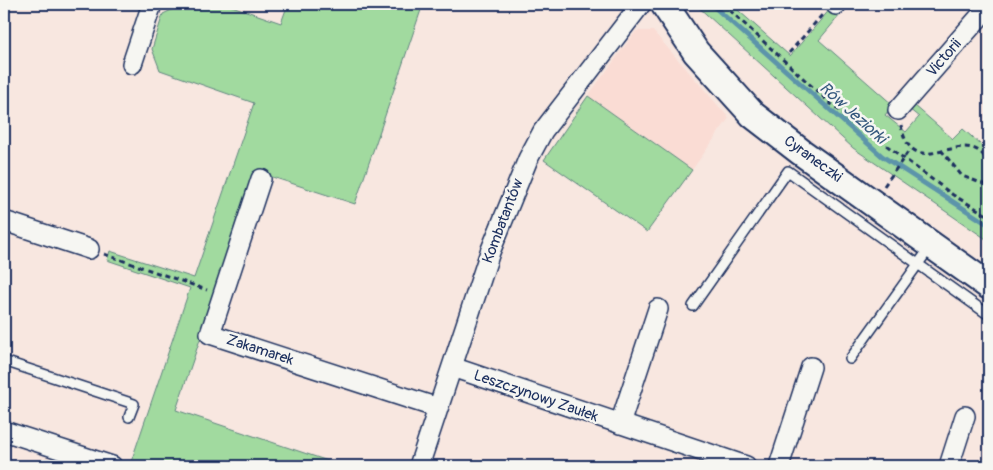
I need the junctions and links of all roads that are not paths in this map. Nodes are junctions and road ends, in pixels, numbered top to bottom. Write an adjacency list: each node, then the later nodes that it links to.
1 (152, 4): 5 (street)
2 (641, 4): 17 (street, Kombatantów)
3 (664, 4): 10 (street, Cyraneczki)
4 (989, 6): 6 (street, Victorii)
5 (132, 64)
6 (898, 110)
7 (261, 179): 19 (street, Zakamarek)
8 (4, 221): 9 (street)
9 (89, 249)
10 (924, 254): 11 (street, Cyraneczki); 12 (lane); 14 (lane); 15 (lane)
11 (989, 286)
12 (693, 306)
13 (658, 309): 22 (street)
14 (989, 316)
15 (850, 359)
16 (4, 361): 21 (lane)
17 (452, 367): 19 (street, Kombatantów); 22 (street, Leszczynowy Zaułek)
18 (811, 367): 27 (street)
19 (438, 408): 25 (street, Kombatantów)
20 (966, 416): 28 (street)
21 (129, 417)
22 (620, 424): 26 (street, Leszczynowy Zaułek)
23 (4, 430): 24 (street)
24 (112, 466)
25 (418, 466)
26 (746, 466)
27 (779, 466)
28 (949, 466)

